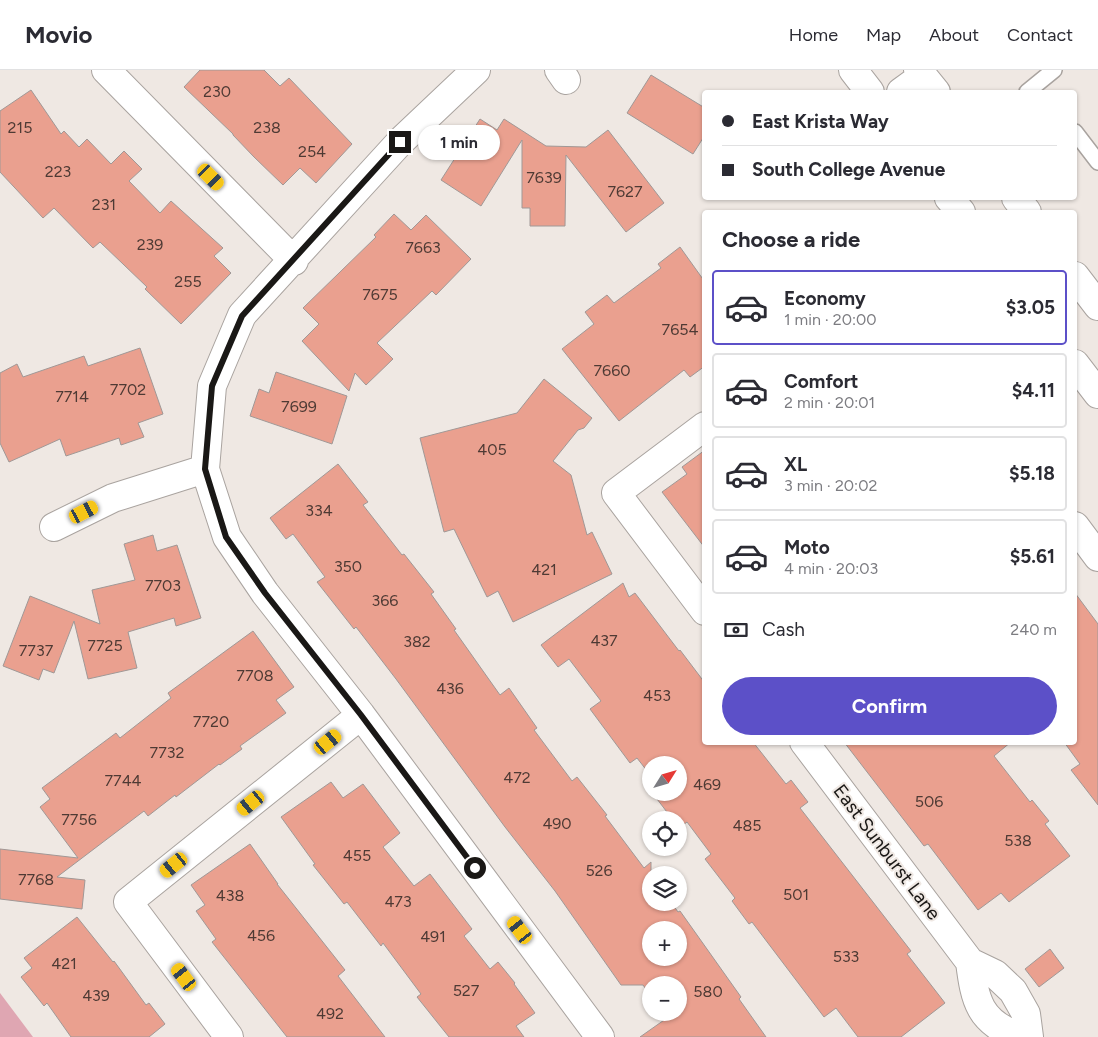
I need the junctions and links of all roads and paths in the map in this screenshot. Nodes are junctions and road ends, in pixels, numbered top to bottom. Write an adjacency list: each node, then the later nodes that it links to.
1 (106, 70): 15 (street)
2 (476, 70): 15 (street)
3 (853, 70): 6 (street)
4 (1054, 70): 8 (lane)
5 (926, 80): 7 (street)
6 (868, 90)
7 (905, 90)
8 (1036, 90)
9 (1077, 135): 10 (lane)
10 (1098, 162)
11 (952, 200): 13 (street)
12 (1018, 200): 14 (street)
13 (959, 210)
14 (1025, 210)
15 (294, 261): 21 (street)
16 (1077, 279): 17 (street)
17 (1098, 306)
18 (1077, 367): 19 (street)
19 (1098, 394)
20 (702, 428): 25 (street)
21 (205, 469): 22 (street); 26 (street)
22 (54, 527)
23 (1077, 529): 24 (street)
24 (1098, 557)
25 (702, 607)
26 (361, 715): 29 (street); 30 (street)
27 (806, 745): 28 (street, East Sunburst Lane)
28 (970, 962): 31 (street, East Sunburst Lane); 32 (street, East Sunburst Lane)
29 (229, 1037)
30 (600, 1037)
31 (1020, 1037)
32 (1029, 1037)

